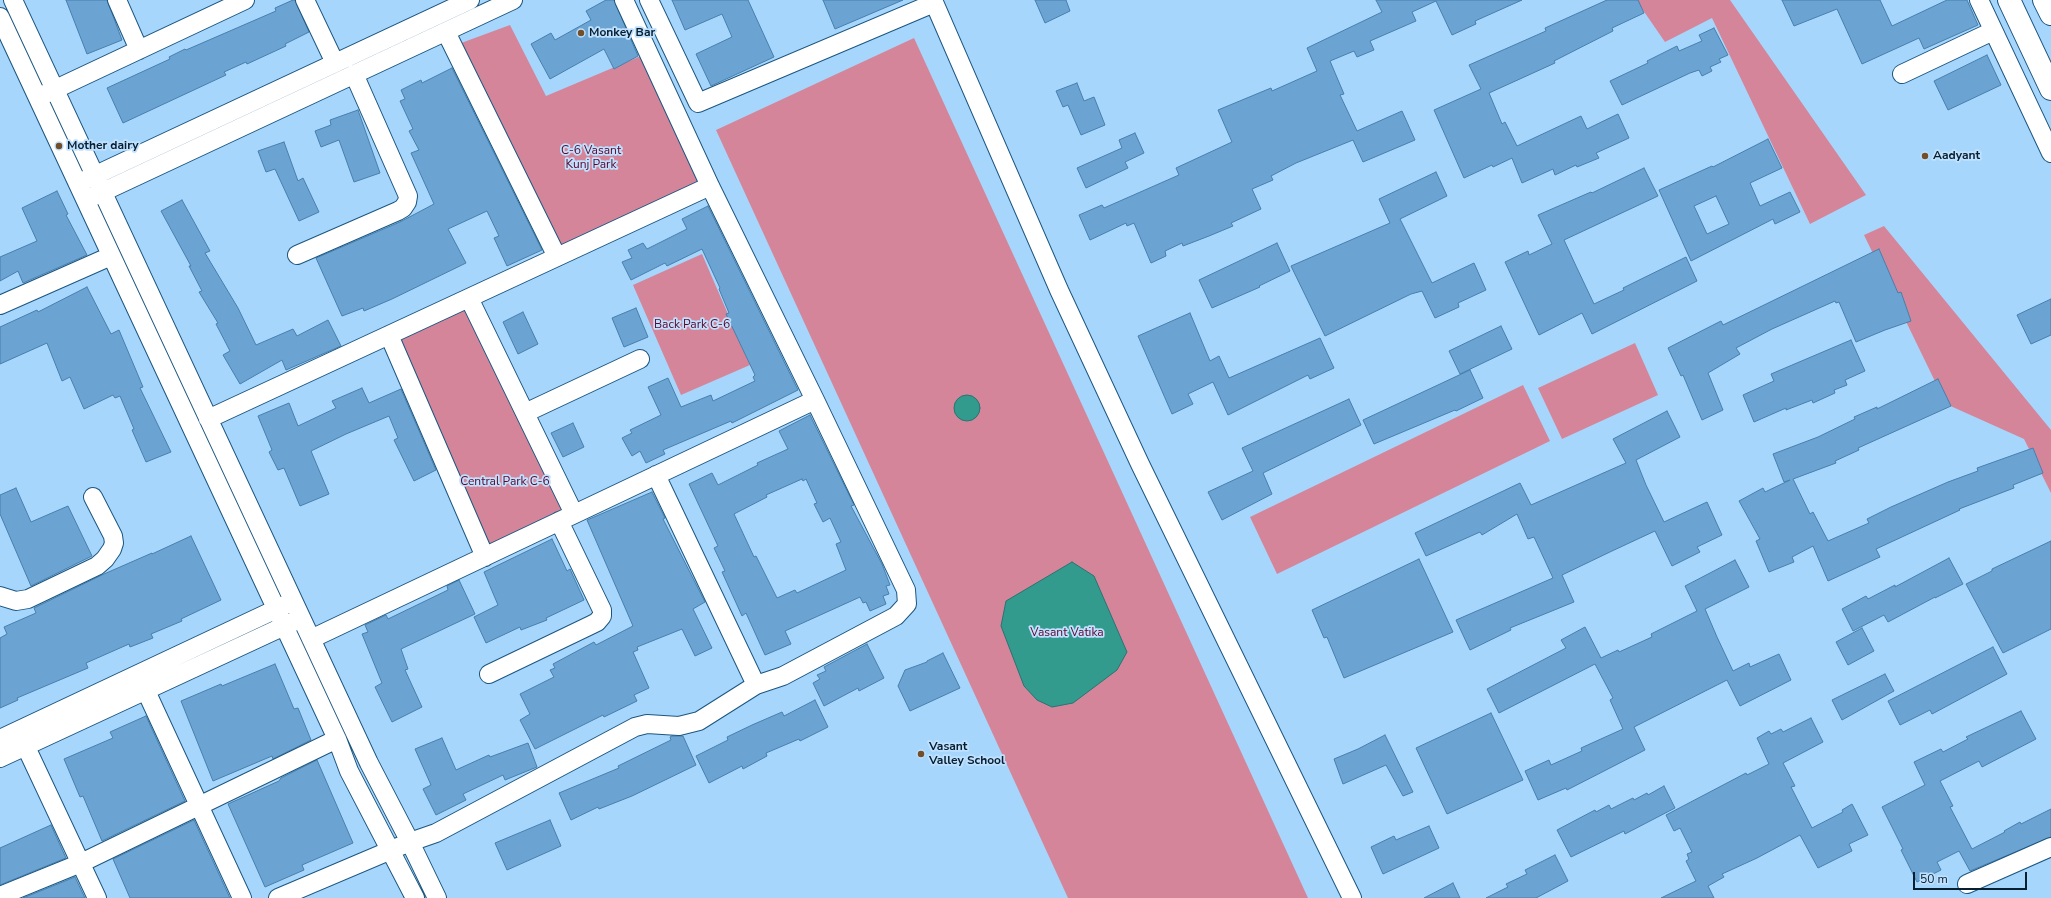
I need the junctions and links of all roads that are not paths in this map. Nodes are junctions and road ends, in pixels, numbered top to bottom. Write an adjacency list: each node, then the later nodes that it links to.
1 (13, 0): 21 (street)
2 (117, 0): 17 (street)
3 (245, 0): 17 (street)
4 (305, 0): 18 (street)
5 (470, 0): 18 (street)
6 (513, 0): 16 (street)
7 (624, 0): 27 (street)
8 (649, 0): 12 (street)
9 (1979, 0): 15 (street)
10 (2009, 0): 22 (main road)
11 (2044, 0): 13 (main road)
12 (933, 1): 68 (street)
13 (2051, 14)
14 (0, 18): 23 (street)
15 (1993, 31): 20 (street); 24 (street)
16 (446, 32): 19 (street); 31 (street)
17 (139, 50): 21 (street)
18 (335, 63): 26 (street)
19 (354, 74): 26 (street); 29 (street)
20 (1902, 74)
21 (54, 89): 23 (street); 26 (street)
22 (2051, 89)
23 (38, 98): 25 (street)
24 (2051, 153)
25 (77, 184): 26 (street); 28 (street)
26 (98, 184): 28 (street); 38 (street)
27 (710, 186): 31 (street); 36 (street)
28 (85, 200): 30 (street)
29 (297, 255)
30 (111, 256): 33 (street); 45 (street)
31 (557, 257): 32 (street)
32 (468, 298): 34 (street); 37 (street)
33 (0, 305)
34 (389, 335): 38 (street); 42 (street)
35 (640, 359): 37 (street)
36 (815, 400): 39 (street); 50 (street)
37 (525, 413): 41 (street)
38 (208, 419): 44 (street)
39 (656, 475): 41 (street); 50 (street)
40 (93, 497): 43 (street)
41 (567, 518): 42 (street); 49 (street)
42 (485, 557): 48 (street)
43 (0, 596)
44 (293, 602): 45 (street); 46 (street)
45 (275, 610): 47 (street); 52 (street)
46 (301, 618): 47 (street); 48 (street)
47 (283, 628): 51 (street); 53 (street)
48 (311, 639): 57 (street)
49 (489, 674)
50 (756, 685): 57 (street)
51 (146, 691): 54 (street); 56 (street)
52 (0, 739)
53 (336, 739): 56 (street); 59 (street)
54 (26, 747): 55 (street); 60 (street)
55 (0, 758)
56 (199, 805): 60 (street); 64 (street)
57 (410, 842): 59 (street); 67 (street)
58 (2051, 847): 61 (street)
59 (392, 850): 65 (street); 66 (street)
60 (81, 863): 62 (street); 63 (street)
61 (1967, 884)
62 (0, 896)
63 (97, 898)
64 (242, 898)
65 (278, 898)
66 (415, 898)
67 (437, 898)
68 (1352, 898)

